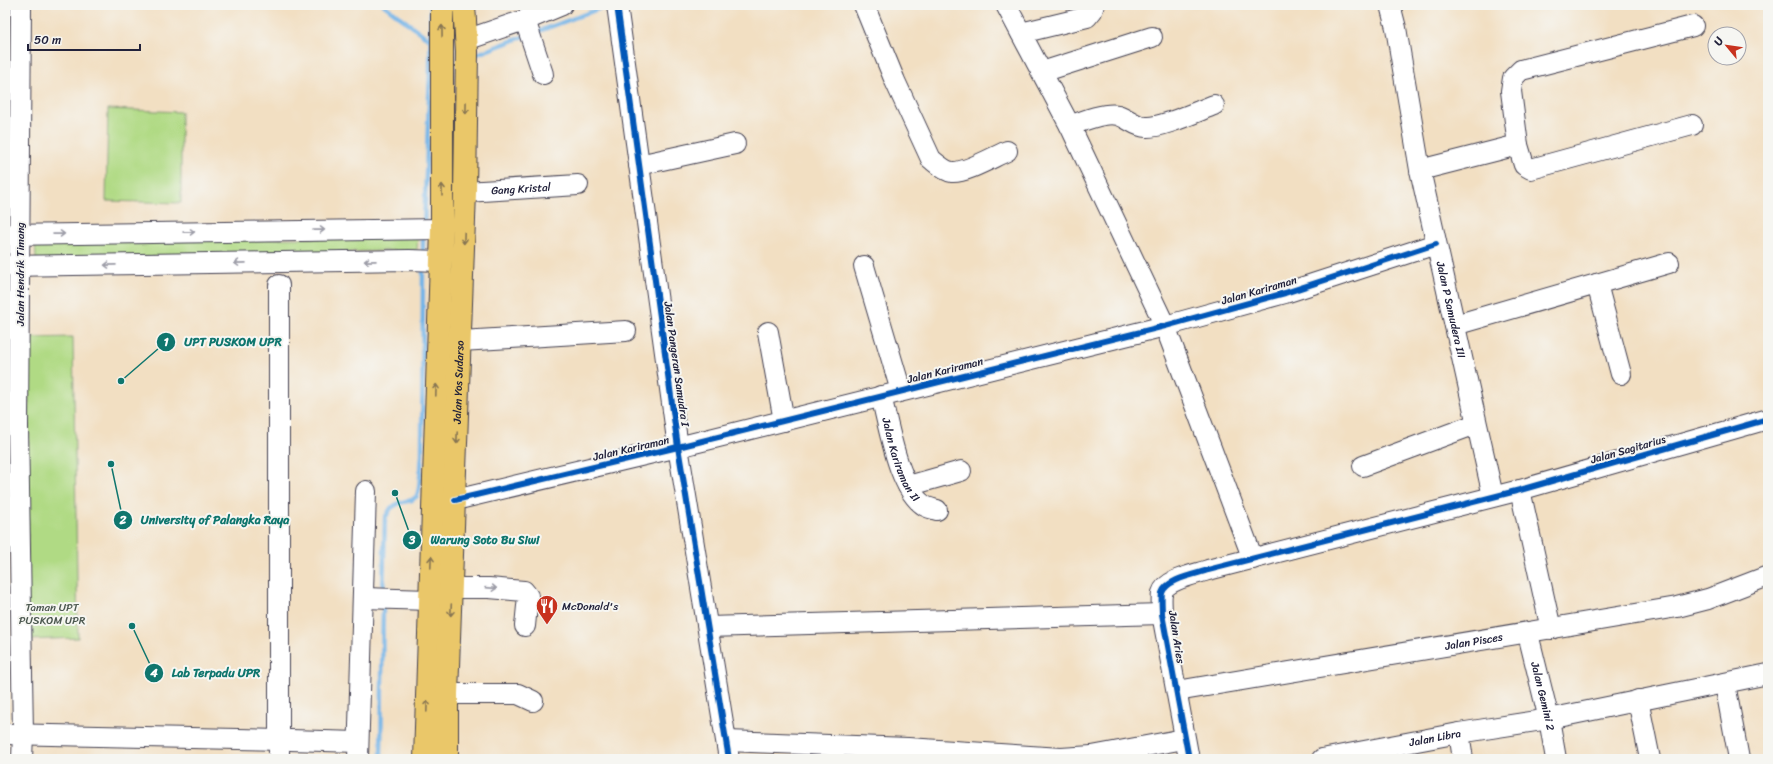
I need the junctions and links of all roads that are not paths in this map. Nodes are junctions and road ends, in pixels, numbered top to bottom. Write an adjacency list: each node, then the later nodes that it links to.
1 (21, 5): 28 (street, Jalan Hendrik Timang)
2 (442, 5): 27 (main road, Jalan Yos Sudarso, one-way to 2)
3 (464, 5): 14 (main road, Jalan Yos Sudarso)
4 (562, 5): 12 (street)
5 (864, 5): 22 (street)
6 (1006, 5): 11 (street)
7 (1094, 5): 11 (street)
8 (1390, 5): 24 (street, Jalan P Samudera III)
9 (618, 11): 23 (street, Jalan Pangeran Samudra I)
10 (1693, 26): 21 (street)
11 (1021, 33): 15 (street)
12 (530, 35): 14 (street); 16 (street)
13 (1152, 37): 15 (street)
14 (466, 54): 26 (main road, Jalan Yos Sudarso, one-way to 26)
15 (1042, 72): 19 (street)
16 (543, 74)
17 (1214, 105): 19 (street)
18 (1692, 125): 21 (street)
19 (1070, 126): 37 (street)
20 (735, 144): 23 (street)
21 (1518, 145): 24 (street)
22 (1007, 151)
23 (639, 165): 47 (street, Jalan Pangeran Samudra I)
24 (1420, 170): 29 (street, Jalan P Samudera III)
25 (578, 185): 26 (street, Gang Kristal)
26 (465, 192): 40 (main road, Jalan Yos Sudarso, one-way to 40)
27 (442, 229): 28 (street, one-way to 27); 30 (main road, Jalan Yos Sudarso)
28 (13, 235): 32 (street, Jalan Hendrik Timang)
29 (1436, 244): 36 (street, Jalan P Samudera III); 37 (street, Jalan Kariraman)
30 (440, 261): 32 (street, one-way to 32); 60 (main road, Jalan Yos Sudarso, one-way to 30)
31 (1669, 263): 34 (street)
32 (13, 266): 74 (street, Jalan Hendrik Timang)
33 (864, 266): 42 (street)
34 (1597, 284): 36 (street); 41 (street)
35 (280, 285): 76 (street)
36 (1455, 325): 46 (street, Jalan P Samudera III)
37 (1165, 326): 42 (street, Jalan Kariraman); 56 (street)
38 (626, 331): 40 (street)
39 (768, 332): 45 (street)
40 (461, 341): 54 (main road, Jalan Yos Sudarso, one-way to 54)
41 (1621, 374)
42 (902, 391): 43 (street, Jalan Kariraman)
43 (881, 396): 45 (street, Jalan Kariraman); 50 (street, Jalan Kariraman II)
44 (1768, 419): 51 (street, Jalan Sagitarius)
45 (784, 421): 47 (street, Jalan Kariraman)
46 (1476, 424): 48 (street); 53 (street, Jalan P Samudera III)
47 (678, 447): 54 (street, Jalan Kariraman); 63 (street, Jalan Pangeran Samudra I)
48 (1363, 466)
49 (961, 471): 50 (street)
50 (908, 486): 55 (street, Jalan Kariraman II)
51 (1520, 490): 53 (street, Jalan Sagitarius); 64 (street)
52 (366, 491): 59 (street)
53 (1493, 496): 56 (street, Jalan Aries)
54 (455, 500): 58 (main road, Jalan Yos Sudarso)
55 (937, 510)
56 (1253, 559): 61 (street, Jalan Aries)
57 (1768, 576): 64 (street, Jalan Pisces)
58 (452, 588): 62 (street, one-way to 62); 69 (main road, Jalan Yos Sudarso, one-way to 69)
59 (376, 598): 60 (street); 78 (street)
60 (430, 600): 77 (main road, Jalan Yos Sudarso, one-way to 60)
61 (1162, 614): 63 (street); 68 (street, Jalan Aries)
62 (525, 626)
63 (708, 627): 79 (street, Jalan Pangeran Samudra I)
64 (1551, 628): 65 (street, Jalan Pisces)
65 (1528, 634): 68 (street, Jalan Pisces); 72 (street, Jalan Gemini 2)
66 (1768, 674): 67 (street, Jalan Libra)
67 (1725, 684): 70 (street, Jalan Libra); 89 (street)
68 (1177, 691): 75 (street, Jalan Aries)
69 (447, 694): 71 (street); 77 (main road, Jalan Yos Sudarso)
70 (1638, 700): 72 (street, Jalan Libra); 88 (street)
71 (533, 701)
72 (1549, 719): 73 (street, Jalan Libra); 87 (street, Jalan Gemini 2)
73 (1459, 733): 81 (street, Jalan Libra); 86 (street)
74 (14, 734): 76 (street); 83 (street, Jalan Hendrik Timang)
75 (1184, 739): 82 (street); 84 (street, Jalan Aries)
76 (283, 746): 78 (street)
77 (436, 749)
78 (358, 750)
79 (728, 750): 80 (street)
80 (868, 753): 82 (street)
81 (1374, 754): 85 (street, Jalan Libra)
82 (1015, 757)
83 (22, 759)
84 (1189, 759)
85 (1322, 759)
86 (1463, 759)
87 (1556, 759)
88 (1650, 759)
89 (1739, 759)

